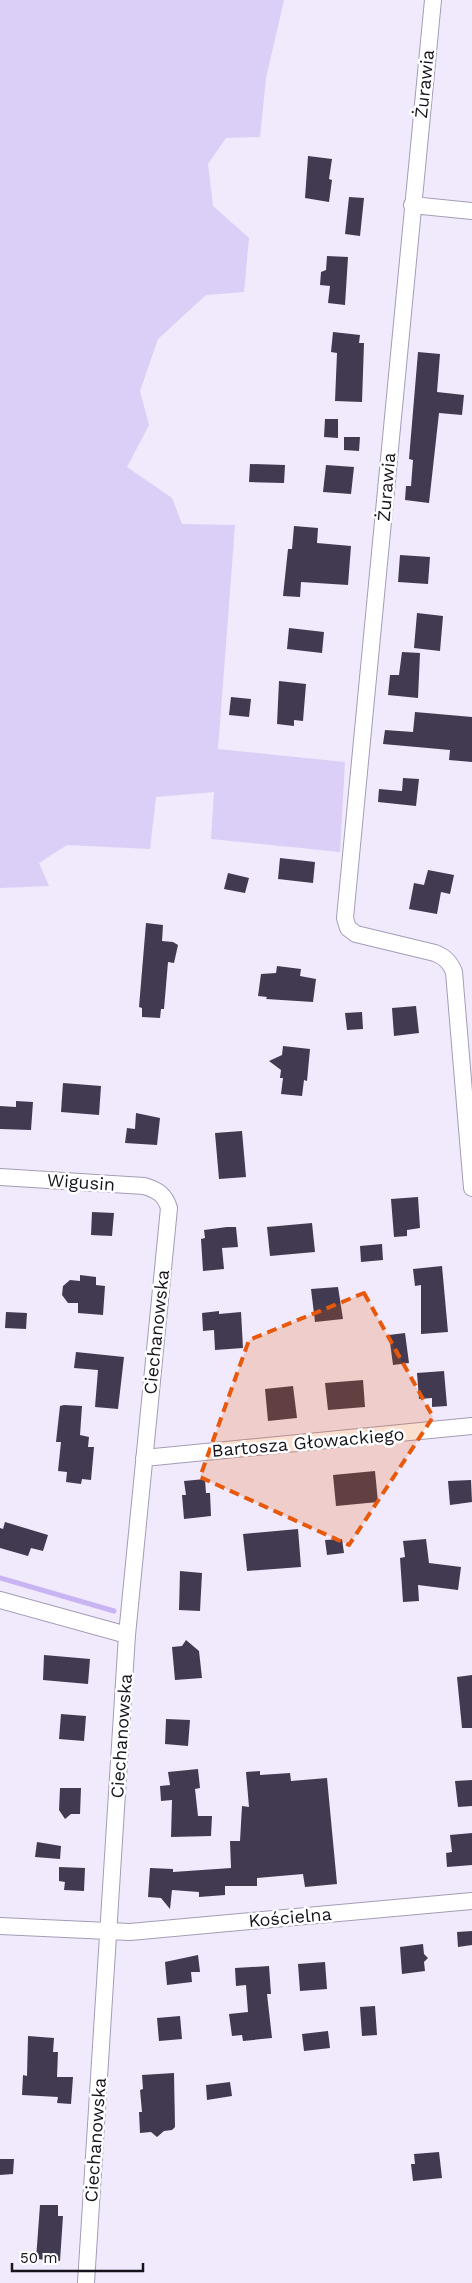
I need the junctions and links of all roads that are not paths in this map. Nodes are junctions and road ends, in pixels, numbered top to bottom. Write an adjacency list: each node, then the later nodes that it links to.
1 (433, 0): 2 (street, Żurawia)
2 (412, 205): 3 (street); 5 (street, Żurawia)
3 (472, 211)
4 (0, 1177): 6 (street, Wigusin)
5 (472, 1188)
6 (160, 1192): 8 (street, Ciechanowska)
7 (472, 1426): 8 (street, Bartosza Głowackiego)
8 (144, 1458): 10 (street, Ciechanowska)
9 (0, 1600): 10 (street)
10 (127, 1635): 13 (street, Ciechanowska)
11 (472, 1901): 13 (street, Kościelna)
12 (0, 1926): 13 (street, Kościelna)
13 (108, 1931): 14 (street, Ciechanowska)
14 (86, 2283)

